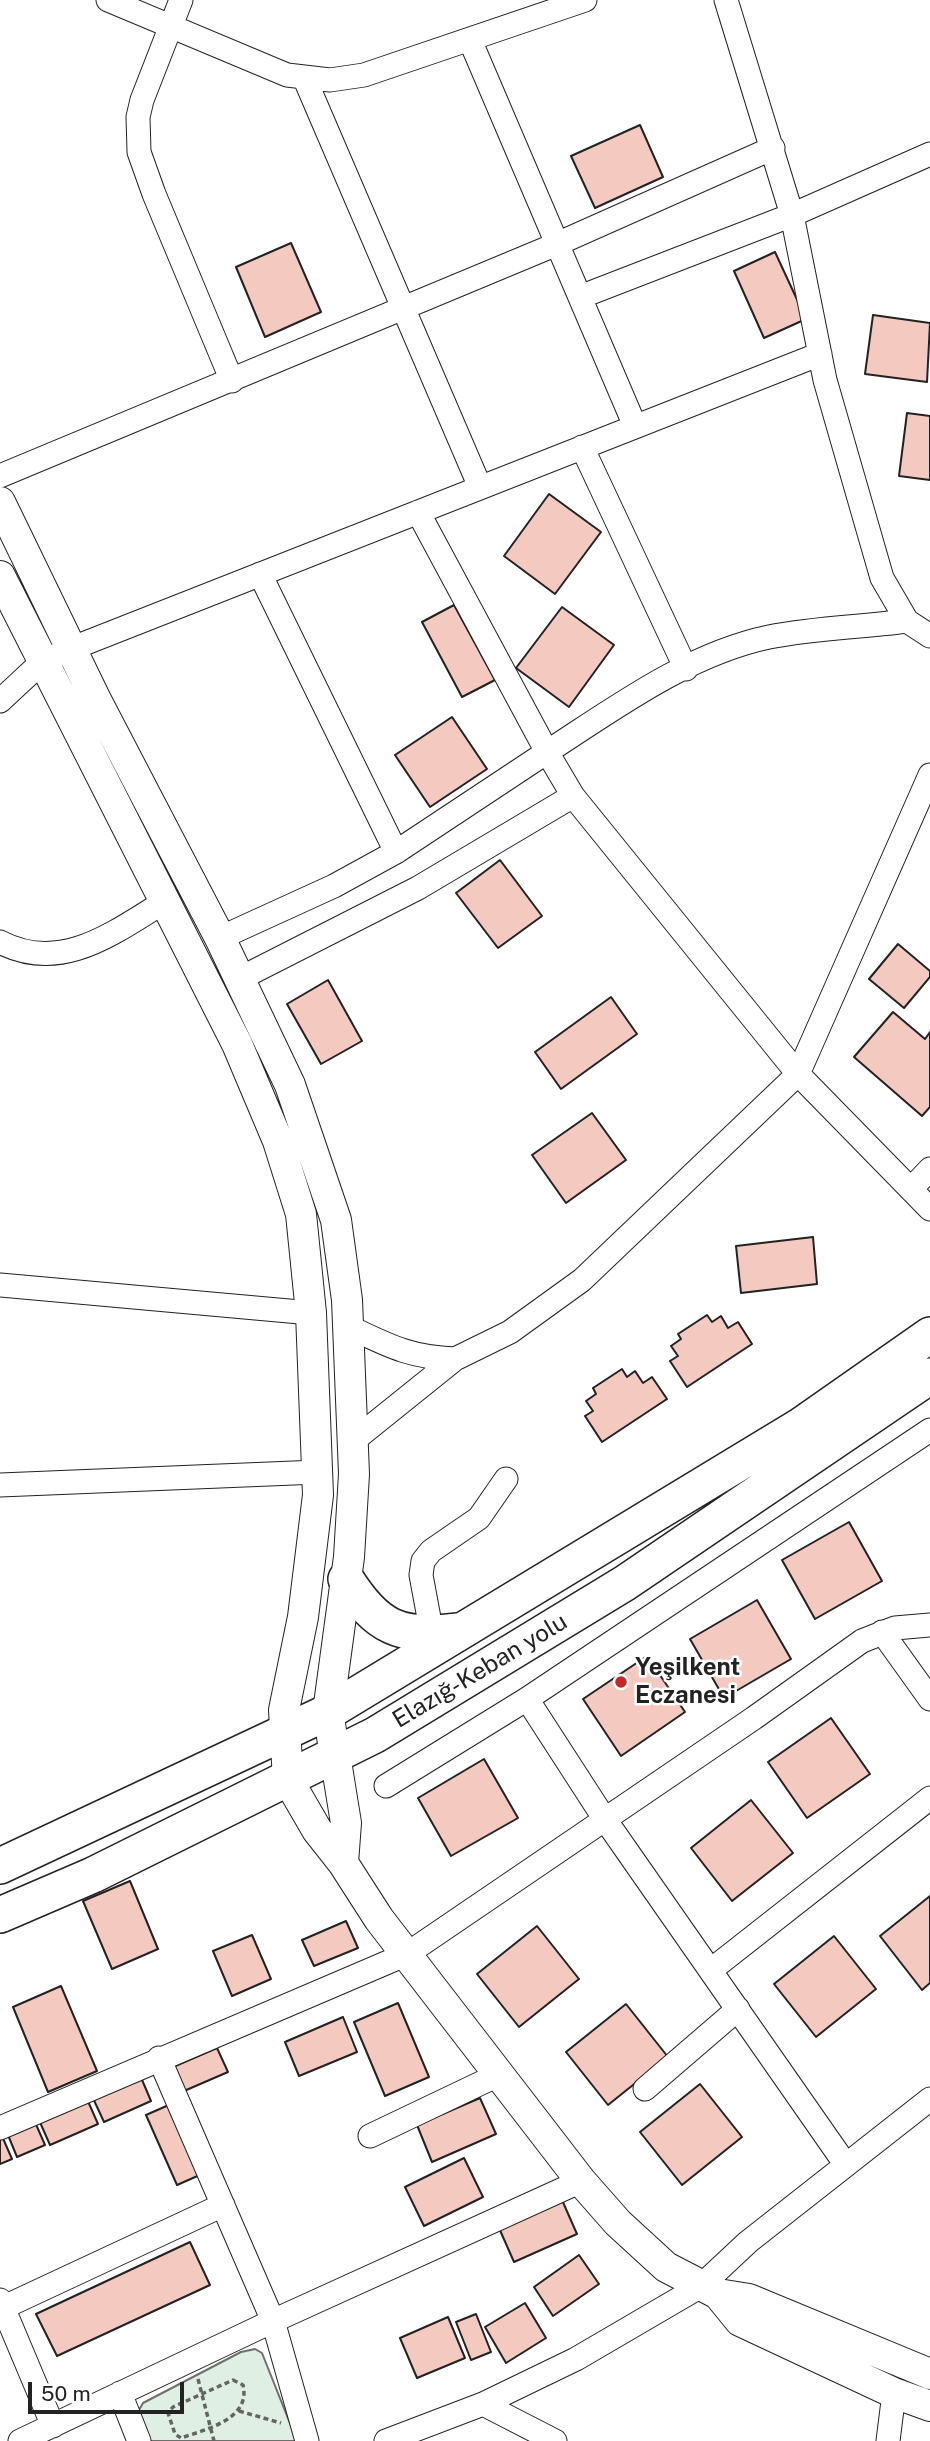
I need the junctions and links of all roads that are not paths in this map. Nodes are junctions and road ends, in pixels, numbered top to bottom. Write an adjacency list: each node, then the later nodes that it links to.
1 (108, 0): 5 (street)
2 (181, 0): 5 (street)
3 (585, 0): 6 (street)
4 (726, 0): 8 (street)
5 (172, 27): 7 (street); 15 (street)
6 (470, 40): 7 (street); 11 (street)
7 (304, 77): 13 (street)
8 (773, 148): 10 (street); 11 (street)
9 (930, 154): 10 (street)
10 (792, 215): 12 (street); 14 (street)
11 (557, 244): 12 (street); 13 (street)
12 (580, 297): 16 (street)
13 (403, 308): 15 (street); 19 (street)
14 (820, 354): 16 (street); 24 (street)
15 (232, 381): 18 (street)
16 (635, 426): 17 (street)
17 (582, 447): 19 (street); 28 (street)
18 (0, 475)
19 (480, 487): 21 (street)
20 (0, 502): 26 (main road)
21 (418, 512): 22 (street); 30 (street)
22 (260, 574): 26 (street); 33 (street)
23 (0, 576): 27 (main road)
24 (907, 621): 25 (street); 28 (street)
25 (930, 636)
26 (73, 648): 27 (street); 35 (main road)
27 (42, 663): 29 (street); 34 (main road)
28 (686, 669): 30 (street)
29 (0, 701)
30 (547, 752): 32 (street); 33 (street)
31 (930, 775): 38 (street)
32 (573, 796): 37 (street); 38 (street)
33 (396, 852): 35 (street)
34 (164, 902): 36 (street); 43 (main road)
35 (220, 938): 37 (main road)
36 (0, 942)
37 (239, 979): 44 (main road)
38 (798, 1074): 40 (street); 46 (street)
39 (930, 1169): 40 (street)
40 (911, 1189): 41 (street)
41 (930, 1209)
42 (0, 1285): 43 (street)
43 (311, 1313): 50 (main road)
44 (349, 1327): 46 (street); 49 (main road)
45 (930, 1335): 55 (highway, Elazığ-Keban yolu)
46 (455, 1359): 49 (street)
47 (930, 1376): 61 (highway, Elazığ-Keban yolu)
48 (930, 1430): 57 (street)
49 (353, 1441): 53 (main road)
50 (318, 1472): 52 (street); 60 (main road)
51 (506, 1479): 55 (street)
52 (0, 1485)
53 (346, 1579): 55 (highway); 59 (main road)
54 (930, 1625): 56 (street)
55 (448, 1632): 59 (highway, Elazığ-Keban yolu)
56 (882, 1633): 58 (street); 65 (street)
57 (527, 1699): 63 (street); 65 (street)
58 (930, 1699)
59 (328, 1712): 60 (highway, Elazığ-Keban yolu); 61 (main road)
60 (285, 1732): 62 (main road); 67 (highway, Elazığ-Keban yolu)
61 (334, 1758): 62 (highway, Elazığ-Keban yolu); 66 (main road)
62 (288, 1780): 66 (main road); 68 (highway, Elazığ-Keban yolu)
63 (386, 1786)
64 (930, 1798): 70 (street)
65 (604, 1818): 69 (street); 70 (street)
66 (343, 1863): 69 (main road)
67 (0, 1866)
68 (0, 1914)
69 (407, 1954): 72 (street); 73 (main road)
70 (711, 1970): 71 (street)
71 (738, 2009): 74 (street); 78 (street)
72 (159, 2058): 76 (street); 80 (street)
73 (500, 2074): 77 (street); 79 (main road)
74 (645, 2089)
75 (930, 2099): 78 (street)
76 (0, 2128)
77 (370, 2136)
78 (846, 2165): 81 (street)
79 (580, 2181): 81 (main road); 83 (street)
80 (223, 2205): 82 (street); 83 (street)
81 (709, 2290): 84 (main road); 86 (main road); 87 (street)
82 (1, 2306): 89 (street)
83 (273, 2321): 85 (street); 90 (street)
84 (930, 2374)
85 (120, 2393): 89 (street); 92 (street)
86 (894, 2393): 88 (main road); 95 (street)
87 (483, 2404): 93 (street); 94 (street)
88 (930, 2406)
89 (53, 2426): 91 (street)
90 (304, 2435)
91 (20, 2441)
92 (139, 2441)
93 (386, 2441)
94 (555, 2441)
95 (888, 2441)

